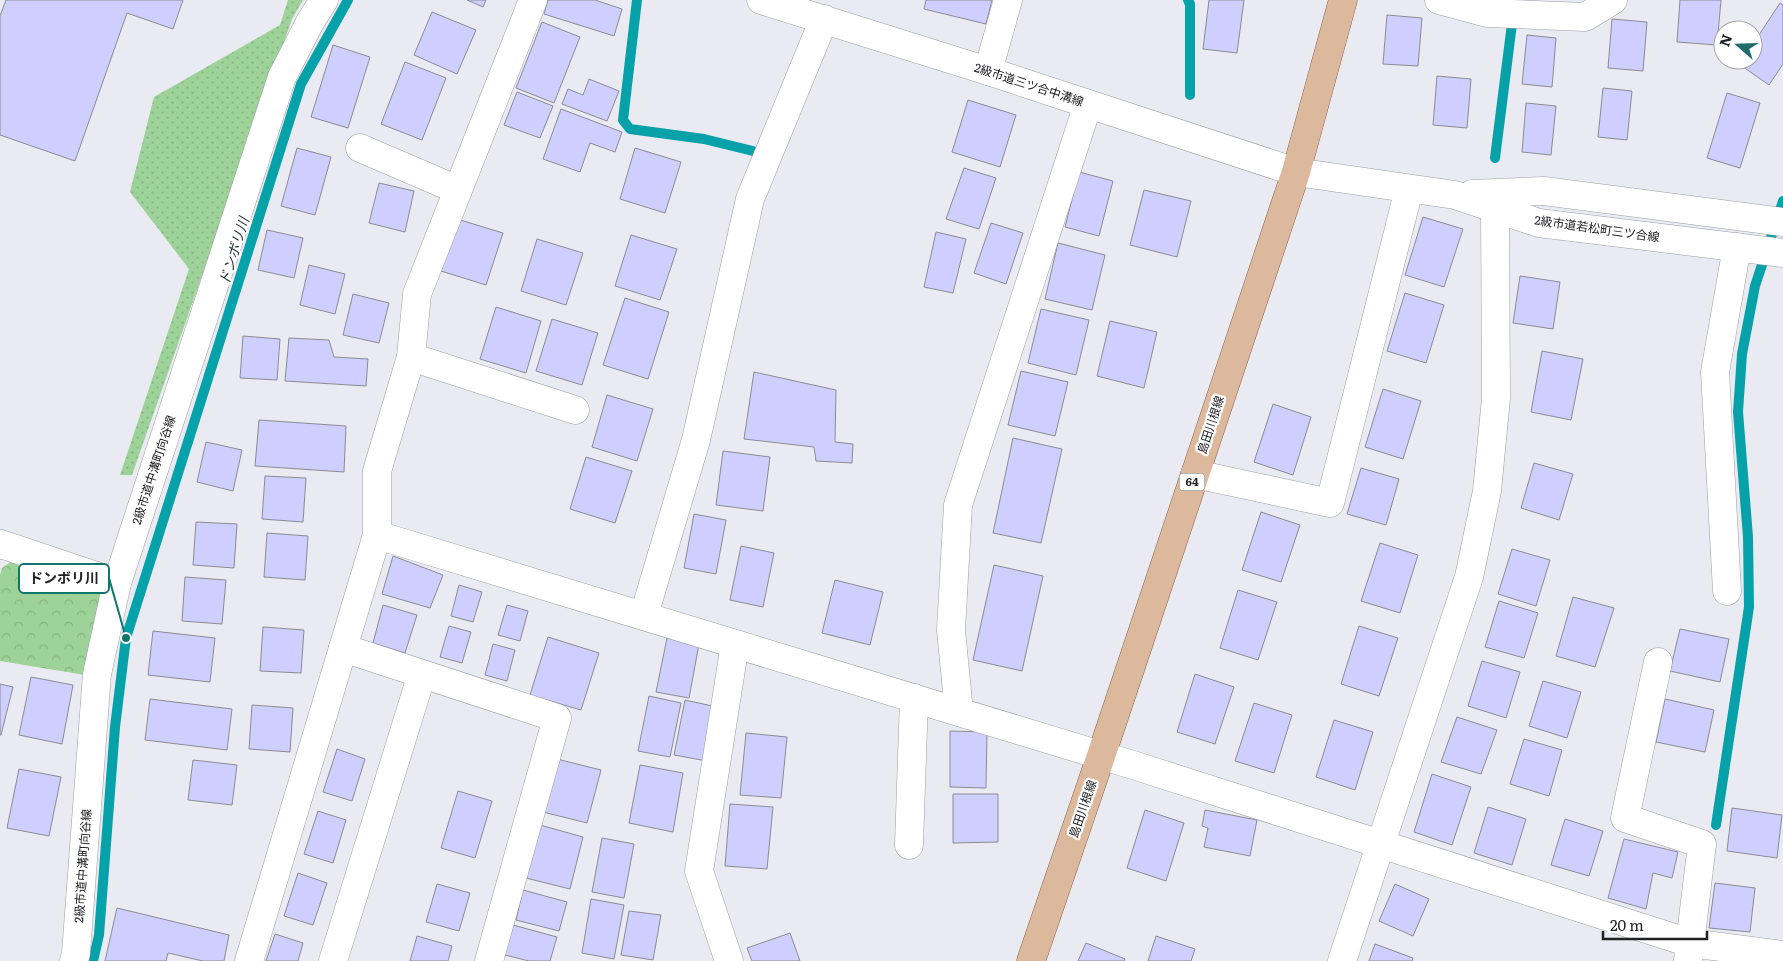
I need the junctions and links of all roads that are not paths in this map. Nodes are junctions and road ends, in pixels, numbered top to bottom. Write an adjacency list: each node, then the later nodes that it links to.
1 (324, 0): 25 (street, 2級市道中溝町向谷線)
2 (533, 0): 14 (street)
3 (762, 0): 8 (street, 2級市道三ツ合中溝線)
4 (1008, 0): 9 (street)
5 (1343, 0): 12 (main road, 島田川根線 / 64)
6 (1439, 0): 7 (street)
7 (1613, 0)
8 (824, 19): 9 (street, 2級市道三ツ合中溝線); 27 (street)
9 (988, 71): 10 (street, 2級市道三ツ合中溝線)
10 (1088, 104): 12 (street, 2級市道三ツ合中溝線); 33 (street)
11 (360, 148): 14 (street)
12 (1296, 172): 13 (street, 2級市道若松町三ツ合線); 22 (main road, 島田川根線 / 64)
13 (1409, 188): 15 (street, 2級市道若松町三ツ合線); 22 (street)
14 (458, 190): 20 (street)
15 (1455, 195): 16 (street, 2級市道若松町三ツ合線); 17 (street)
16 (1495, 208): 18 (street, 2級市道若松町三ツ合線); 36 (street)
17 (1783, 222)
18 (1736, 247): 19 (street, 2級市道若松町三ツ合線); 26 (street)
19 (1783, 253)
20 (411, 357): 21 (street); 23 (street)
21 (575, 410)
22 (1195, 474): 34 (main road, 島田川根線 / 64)
23 (377, 535): 27 (street); 29 (street)
24 (0, 544): 25 (street)
25 (117, 582): 38 (street, 2級市道中溝町向谷線)
26 (1727, 591)
27 (644, 615): 28 (street)
28 (735, 644): 32 (street); 42 (street)
29 (343, 648): 31 (street); 39 (street)
30 (1658, 662): 37 (street)
31 (422, 674): 40 (street); 41 (street)
32 (914, 698): 33 (street); 35 (street)
33 (959, 712): 34 (street)
34 (1101, 756): 36 (street); 43 (main road, 島田川根線 / 64)
35 (909, 844)
36 (1381, 845): 37 (street); 44 (street)
37 (1689, 952): 45 (street)
38 (74, 961)
39 (248, 961)
40 (332, 961)
41 (488, 961)
42 (729, 961)
43 (1031, 961)
44 (1342, 961)
45 (1782, 961)

